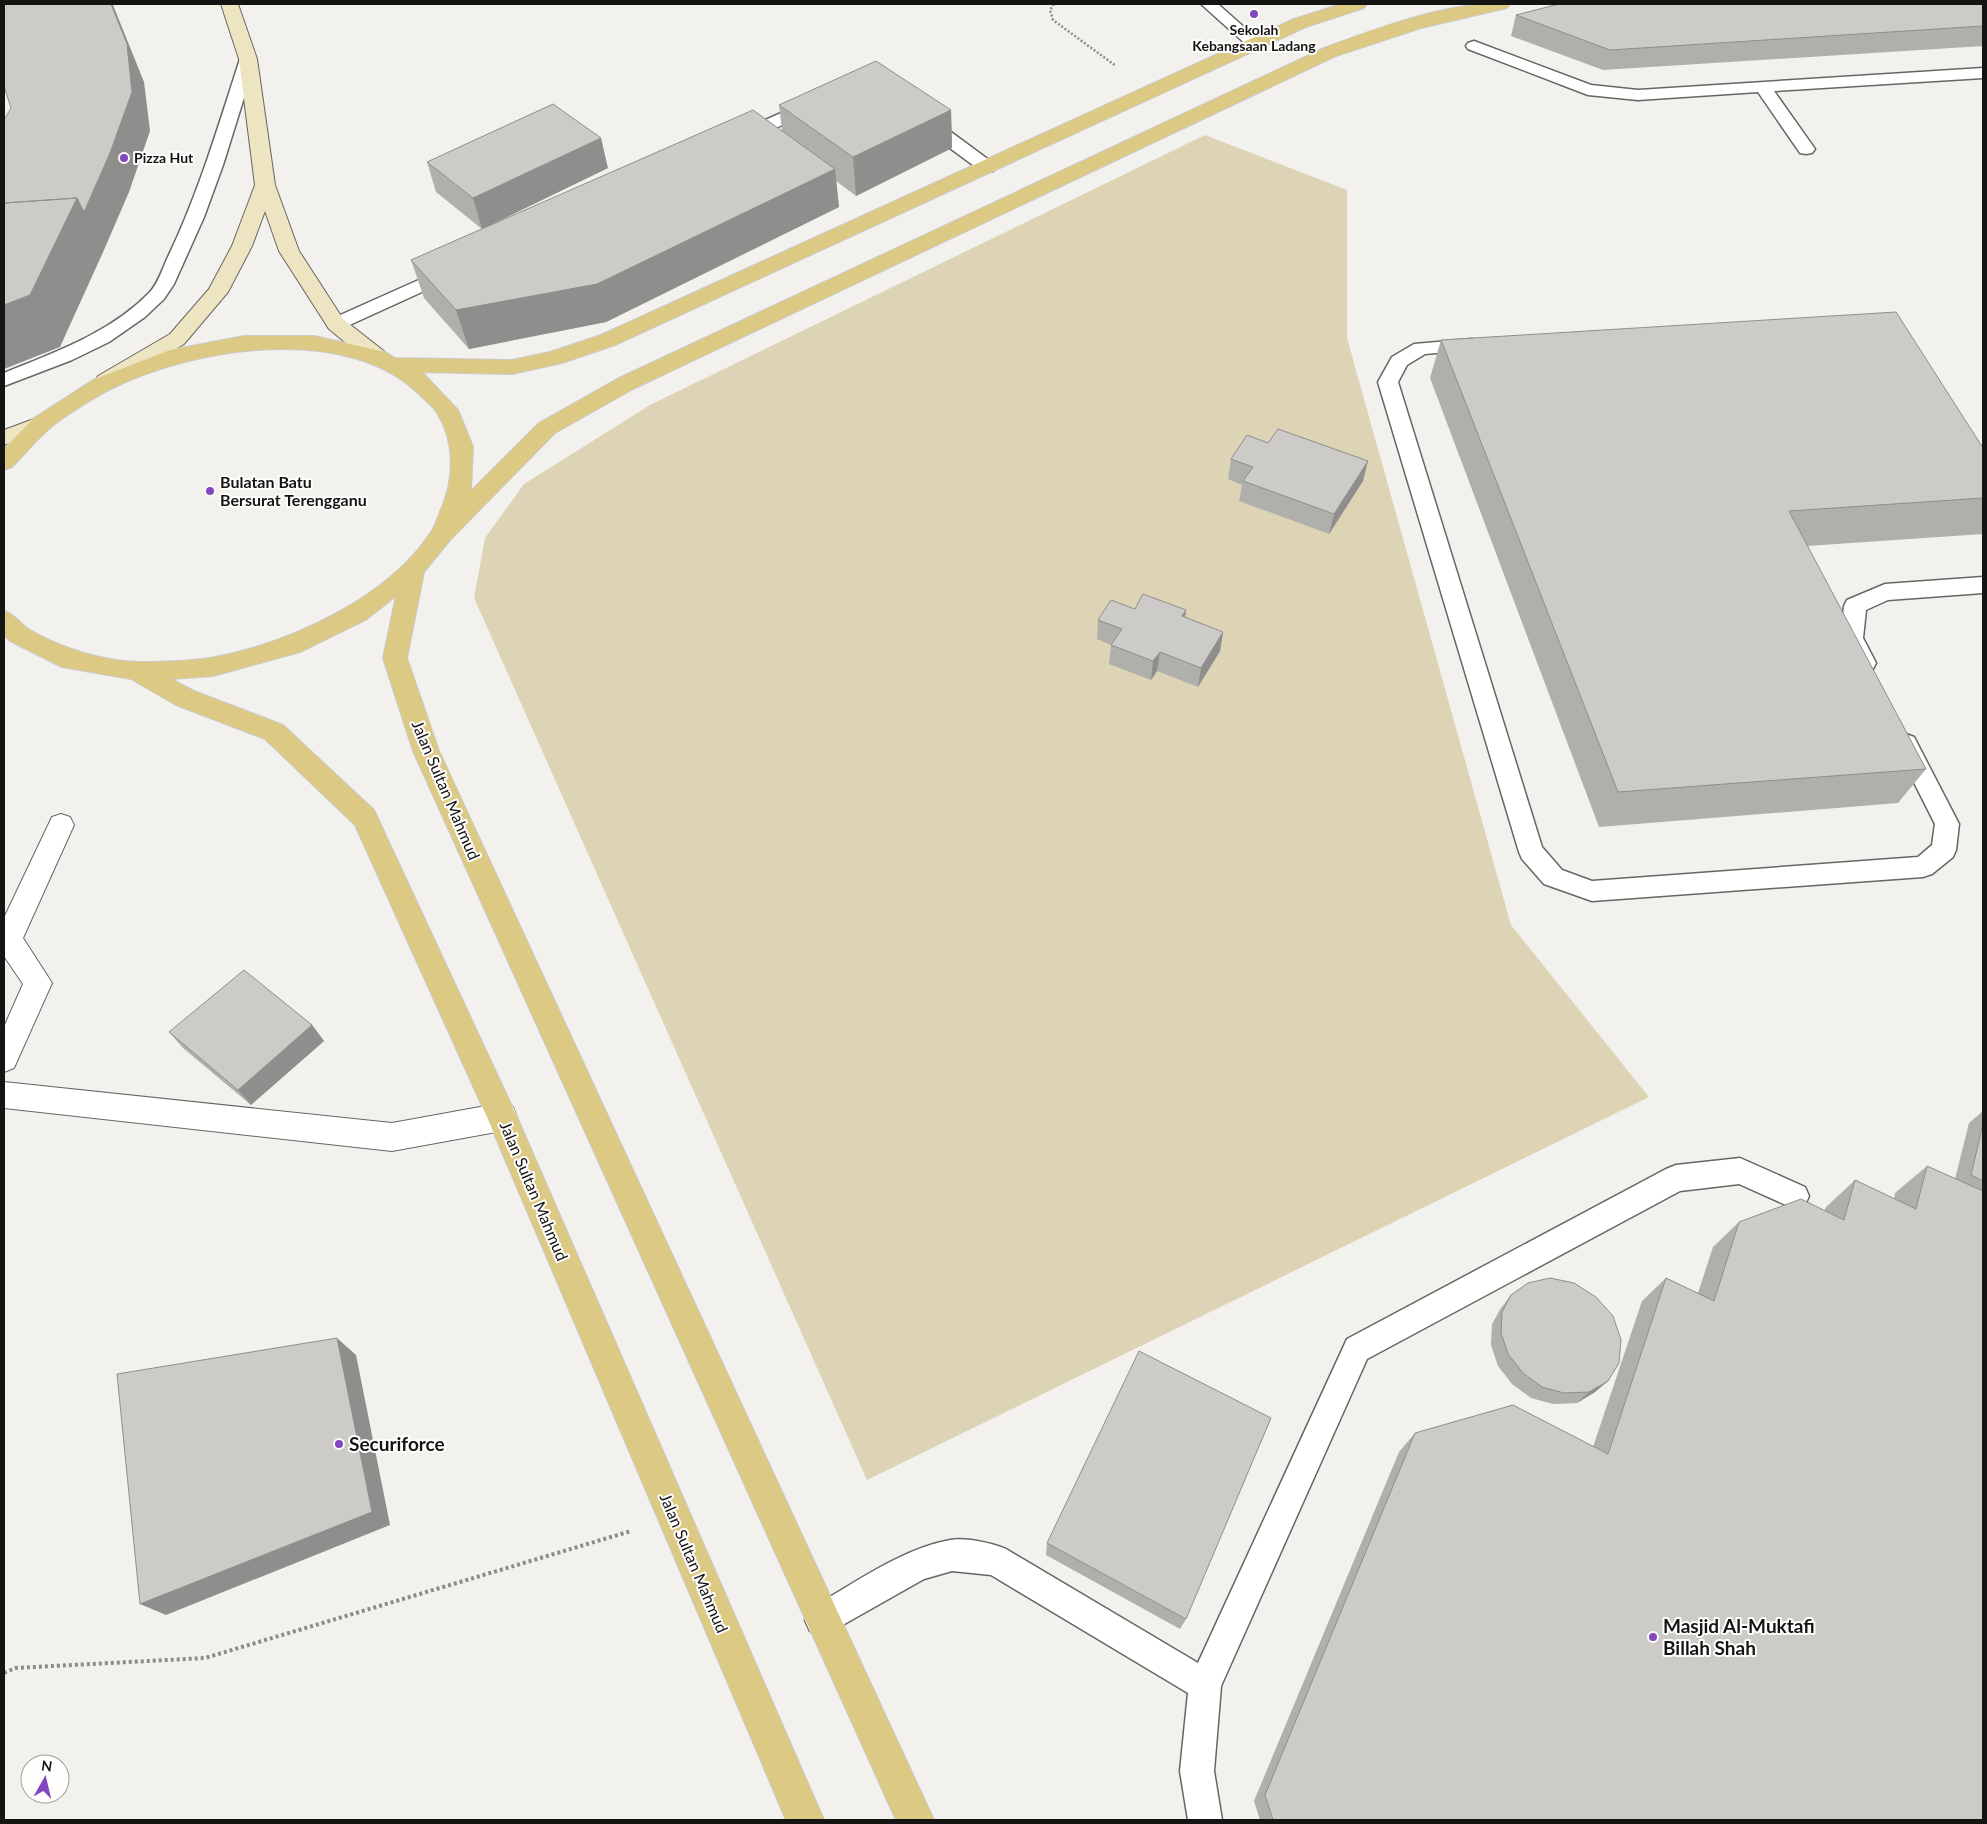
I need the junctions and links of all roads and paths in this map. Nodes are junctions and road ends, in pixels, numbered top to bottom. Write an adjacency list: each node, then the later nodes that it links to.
1 (229, 4): 8 (street)
2 (1054, 4): 11 (path)
3 (1210, 4): 6 (lane)
4 (1358, 4): 6 (main road)
5 (1501, 4): 27 (main road)
6 (1255, 44): 11 (main road)
7 (1474, 46): 10 (lane)
8 (248, 59): 17 (street); 22 (lane)
9 (1983, 73): 10 (lane)
10 (1763, 88): 15 (lane)
11 (1151, 91): 16 (main road)
12 (822, 100): 14 (lane)
13 (915, 114): 16 (lane)
14 (723, 146)
15 (1806, 149)
16 (987, 167): 21 (main road)
17 (265, 185): 19 (street); 23 (street)
18 (462, 266): 19 (lane)
19 (336, 324): 21 (street)
20 (1491, 344): 33 (lane)
21 (383, 361): 23 (main road); 27 (main road)
22 (4, 380)
23 (101, 384): 24 (main road)
24 (42, 422): 25 (street); 26 (main road)
25 (4, 438)
26 (4, 462)
27 (442, 534): 28 (main road)
28 (413, 570): 31 (main road); 41 (main road, Jalan Sultan Mahmud)
29 (1983, 585): 32 (lane)
30 (4, 620): 31 (main road)
31 (137, 671): 38 (main road, Jalan Sultan Mahmud)
32 (1875, 683)
33 (1898, 727)
34 (61, 825): 35 (street)
35 (6, 939): 36 (street)
36 (4, 1059)
37 (4, 1095): 38 (street)
38 (502, 1117): 40 (main road, Jalan Sultan Mahmud)
39 (1795, 1196): 43 (lane)
40 (674, 1518): 42 (path); 44 (main road, Jalan Sultan Mahmud)
41 (822, 1620): 43 (lane); 45 (main road, Jalan Sultan Mahmud)
42 (4, 1673)
43 (1205, 1685): 46 (lane)
44 (805, 1820)
45 (914, 1820)
46 (1205, 1820)

